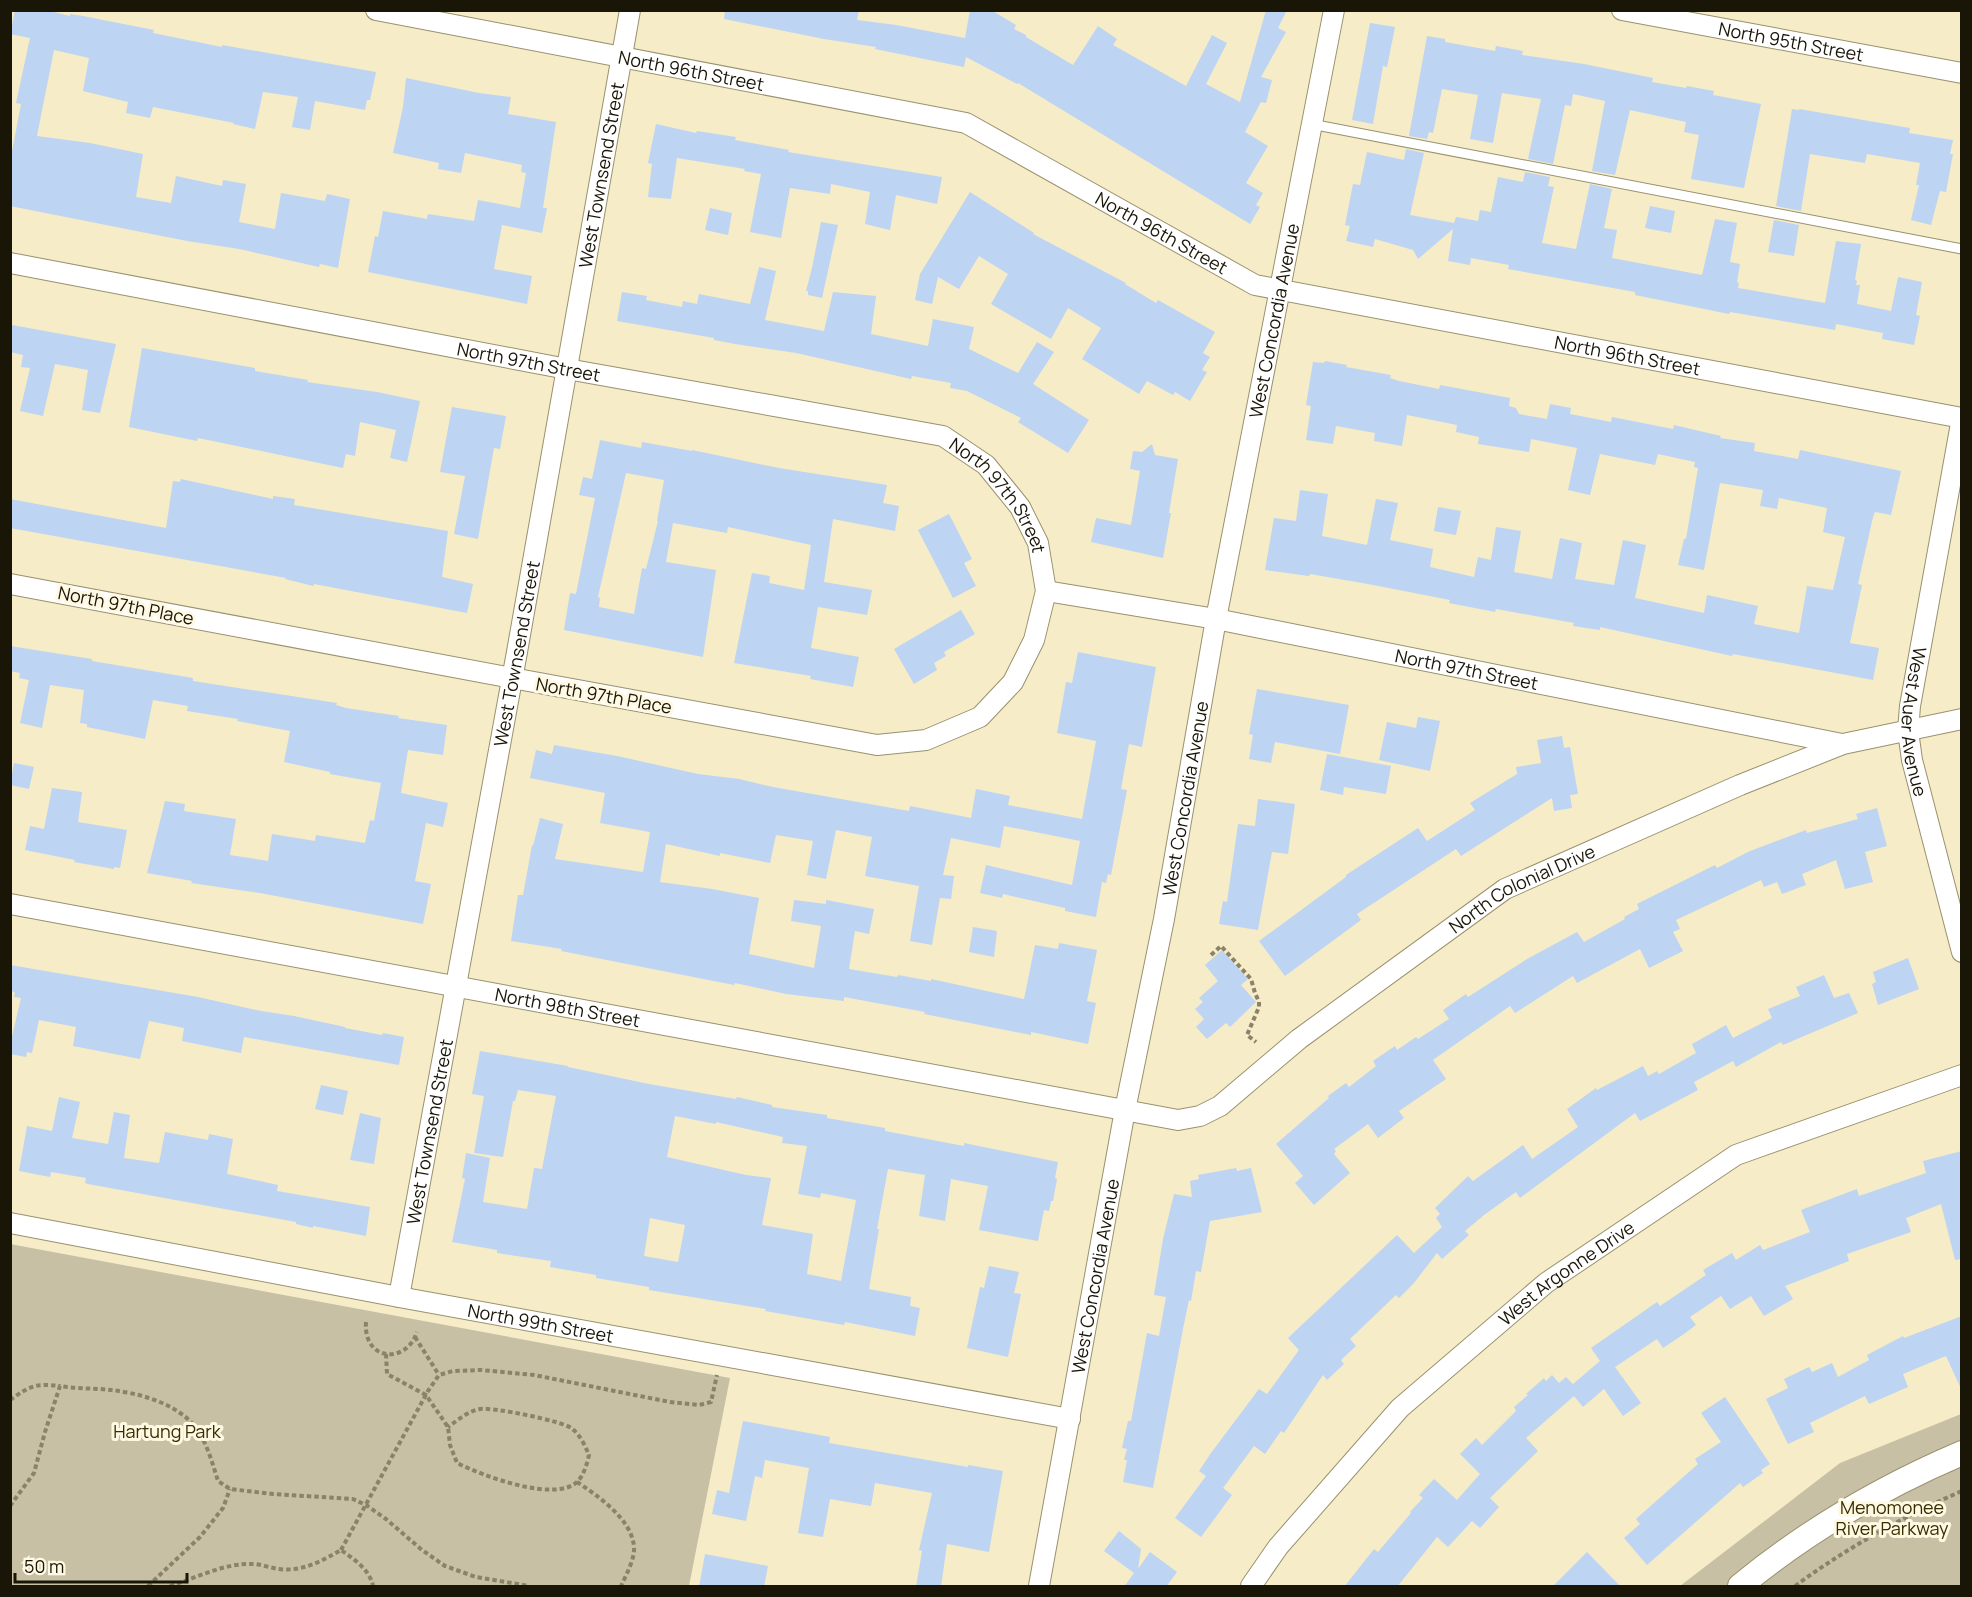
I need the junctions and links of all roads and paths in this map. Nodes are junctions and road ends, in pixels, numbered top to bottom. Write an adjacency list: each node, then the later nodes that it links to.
1 (376, 10): 5 (street, North 96th Street)
2 (630, 10): 5 (street, West Townsend Street)
3 (1334, 10): 7 (street, West Concordia Avenue)
4 (1622, 10): 6 (street, North 95th Street)
5 (621, 57): 10 (street, North 96th Street); 11 (street, West Townsend Street)
6 (1962, 73)
7 (1311, 124): 8 (lane); 10 (street, West Concordia Avenue)
8 (1962, 249)
9 (10, 263): 11 (street, North 97th Street)
10 (1279, 290): 12 (street, North 96th Street); 15 (street, West Concordia Avenue)
11 (567, 369): 14 (street, North 97th Street); 16 (street, West Townsend Street)
12 (1962, 418): 18 (street, West Auer Avenue)
13 (10, 584): 16 (street, North 97th Place)
14 (1046, 591): 15 (street, North 97th Street); 16 (street, North 97th Place)
15 (1216, 619): 19 (street, North 97th Street); 26 (street, West Concordia Avenue)
16 (512, 678): 23 (street, West Townsend Street)
17 (1962, 719): 18 (street, North Colonial Drive)
18 (1908, 731): 19 (street, North Colonial Drive); 21 (street, West Auer Avenue)
19 (1843, 744): 26 (street, North Colonial Drive)
20 (10, 904): 23 (street, North 98th Street)
21 (1962, 952)
22 (1211, 955): 24 (path)
23 (456, 988): 26 (street, North 98th Street); 28 (street, West Townsend Street)
24 (1256, 1042)
25 (1962, 1075): 53 (street, West Argonne Drive)
26 (1125, 1110): 38 (street, West Concordia Avenue)
27 (10, 1224): 28 (street, North 99th Street)
28 (399, 1297): 33 (street, North 99th Street)
29 (366, 1322): 32 (path)
30 (417, 1332): 31 (path)
31 (415, 1337): 32 (path); 34 (path)
32 (386, 1354): 36 (path)
33 (720, 1355): 34 (path); 38 (street, North 99th Street)
34 (439, 1376): 36 (path)
35 (60, 1386): 37 (path); 42 (path); 45 (path)
36 (426, 1395): 39 (path); 44 (path)
37 (10, 1400)
38 (1070, 1419): 52 (street, West Concordia Avenue)
39 (448, 1427): 41 (path); 41 (path)
40 (1962, 1453): 54 (street)
41 (577, 1482): 51 (path)
42 (230, 1489): 44 (path); 47 (path)
43 (1962, 1491): 55 (path)
44 (366, 1505): 46 (path); 50 (path)
45 (10, 1506)
46 (341, 1550): 48 (path); 49 (path)
47 (147, 1587)
48 (170, 1587)
49 (373, 1587)
50 (529, 1587)
51 (621, 1587)
52 (1039, 1587)
53 (1251, 1587)
54 (1740, 1587)
55 (1795, 1587)

